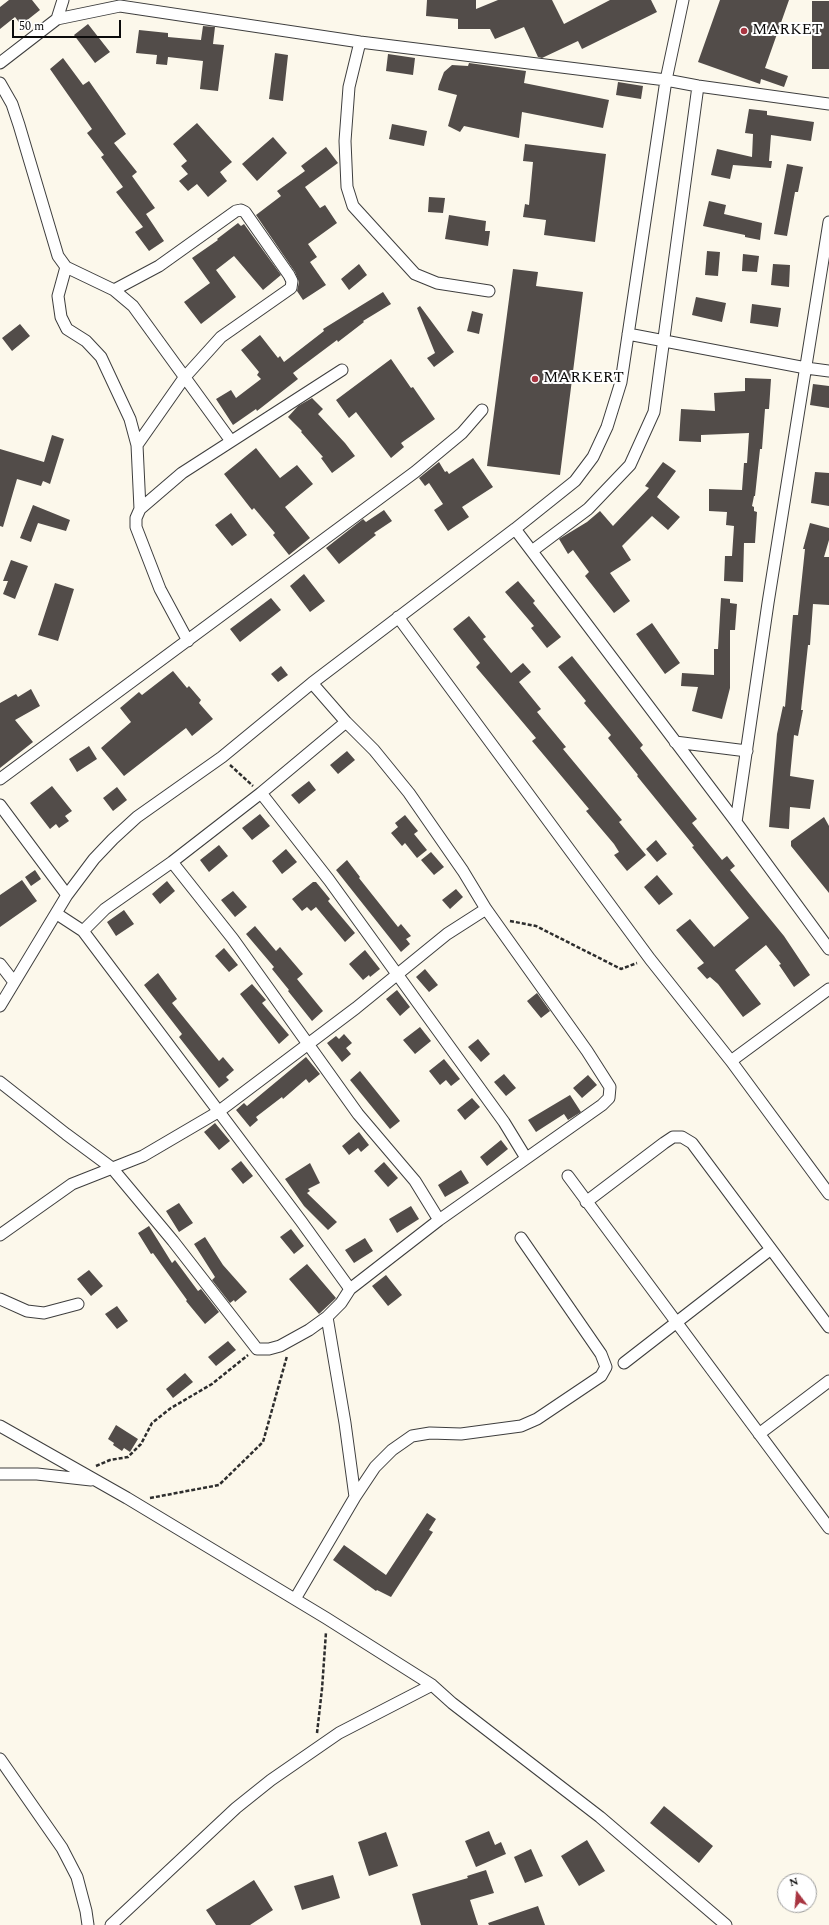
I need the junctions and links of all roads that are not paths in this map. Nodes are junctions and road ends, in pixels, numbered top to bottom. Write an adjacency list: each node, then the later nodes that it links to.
1 (63, 0): 4 (street)
2 (684, 0): 7 (street)
3 (118, 3): 4 (street); 5 (street)
4 (57, 19): 6 (street)
5 (360, 42): 7 (street); 14 (street)
6 (0, 63)
7 (666, 80): 9 (street); 15 (street)
8 (0, 83): 12 (street)
9 (698, 86): 10 (street); 16 (street)
10 (829, 104)
11 (829, 222): 17 (street)
12 (66, 268): 13 (street); 23 (street)
13 (114, 290): 20 (street); 20 (street)
14 (489, 291)
15 (628, 334): 16 (street); 25 (street)
16 (665, 340): 17 (street); 26 (street)
17 (806, 368): 19 (street); 32 (street)
18 (342, 370): 22 (street)
19 (829, 371)
20 (184, 378): 22 (street); 23 (street)
21 (482, 410): 28 (street)
22 (231, 441): 24 (street)
23 (137, 446): 24 (street)
24 (140, 509): 28 (street)
25 (515, 529): 26 (street); 27 (street)
26 (532, 550): 31 (street)
27 (398, 617): 29 (street); 49 (street)
28 (188, 641): 33 (street)
29 (312, 683): 30 (street); 38 (street)
30 (346, 722): 34 (street); 39 (street)
31 (675, 742): 32 (street); 36 (street)
32 (747, 751): 36 (street)
33 (0, 780)
34 (261, 793): 37 (street); 44 (street)
35 (0, 806): 38 (street)
36 (736, 822): 42 (street)
37 (172, 862): 41 (street); 48 (street)
38 (67, 895): 40 (street)
39 (486, 909): 44 (street); 52 (street)
40 (57, 914): 41 (street); 45 (street)
41 (83, 931): 51 (street)
42 (829, 949)
43 (0, 964): 45 (street)
44 (396, 975): 48 (street); 52 (street)
45 (14, 982): 47 (street)
46 (829, 989): 49 (street)
47 (0, 1006)
48 (307, 1043): 51 (street); 57 (street)
49 (731, 1061): 55 (street)
50 (0, 1082): 53 (street)
51 (218, 1112): 53 (street); 61 (street)
52 (526, 1158): 57 (street)
53 (112, 1168): 58 (street); 64 (street)
54 (568, 1176): 56 (street)
55 (829, 1194)
56 (586, 1202): 60 (street); 65 (street)
57 (439, 1220): 61 (street)
58 (0, 1235)
59 (521, 1238): 73 (street)
60 (771, 1249): 65 (street); 66 (street)
61 (350, 1289): 64 (street)
62 (0, 1299): 63 (street)
63 (78, 1304)
64 (328, 1317): 73 (street)
65 (676, 1323): 67 (street); 70 (street)
66 (829, 1327)
67 (624, 1362)
68 (829, 1381): 70 (street)
69 (0, 1426): 72 (street)
70 (759, 1434): 74 (street)
71 (0, 1474): 72 (street)
72 (96, 1481): 75 (street)
73 (355, 1497): 75 (street)
74 (829, 1528)
75 (295, 1599): 76 (street)
76 (432, 1685): 79 (street); 80 (street)
77 (0, 1759): 78 (street)
78 (88, 1925)
79 (111, 1925)
80 (726, 1925)

